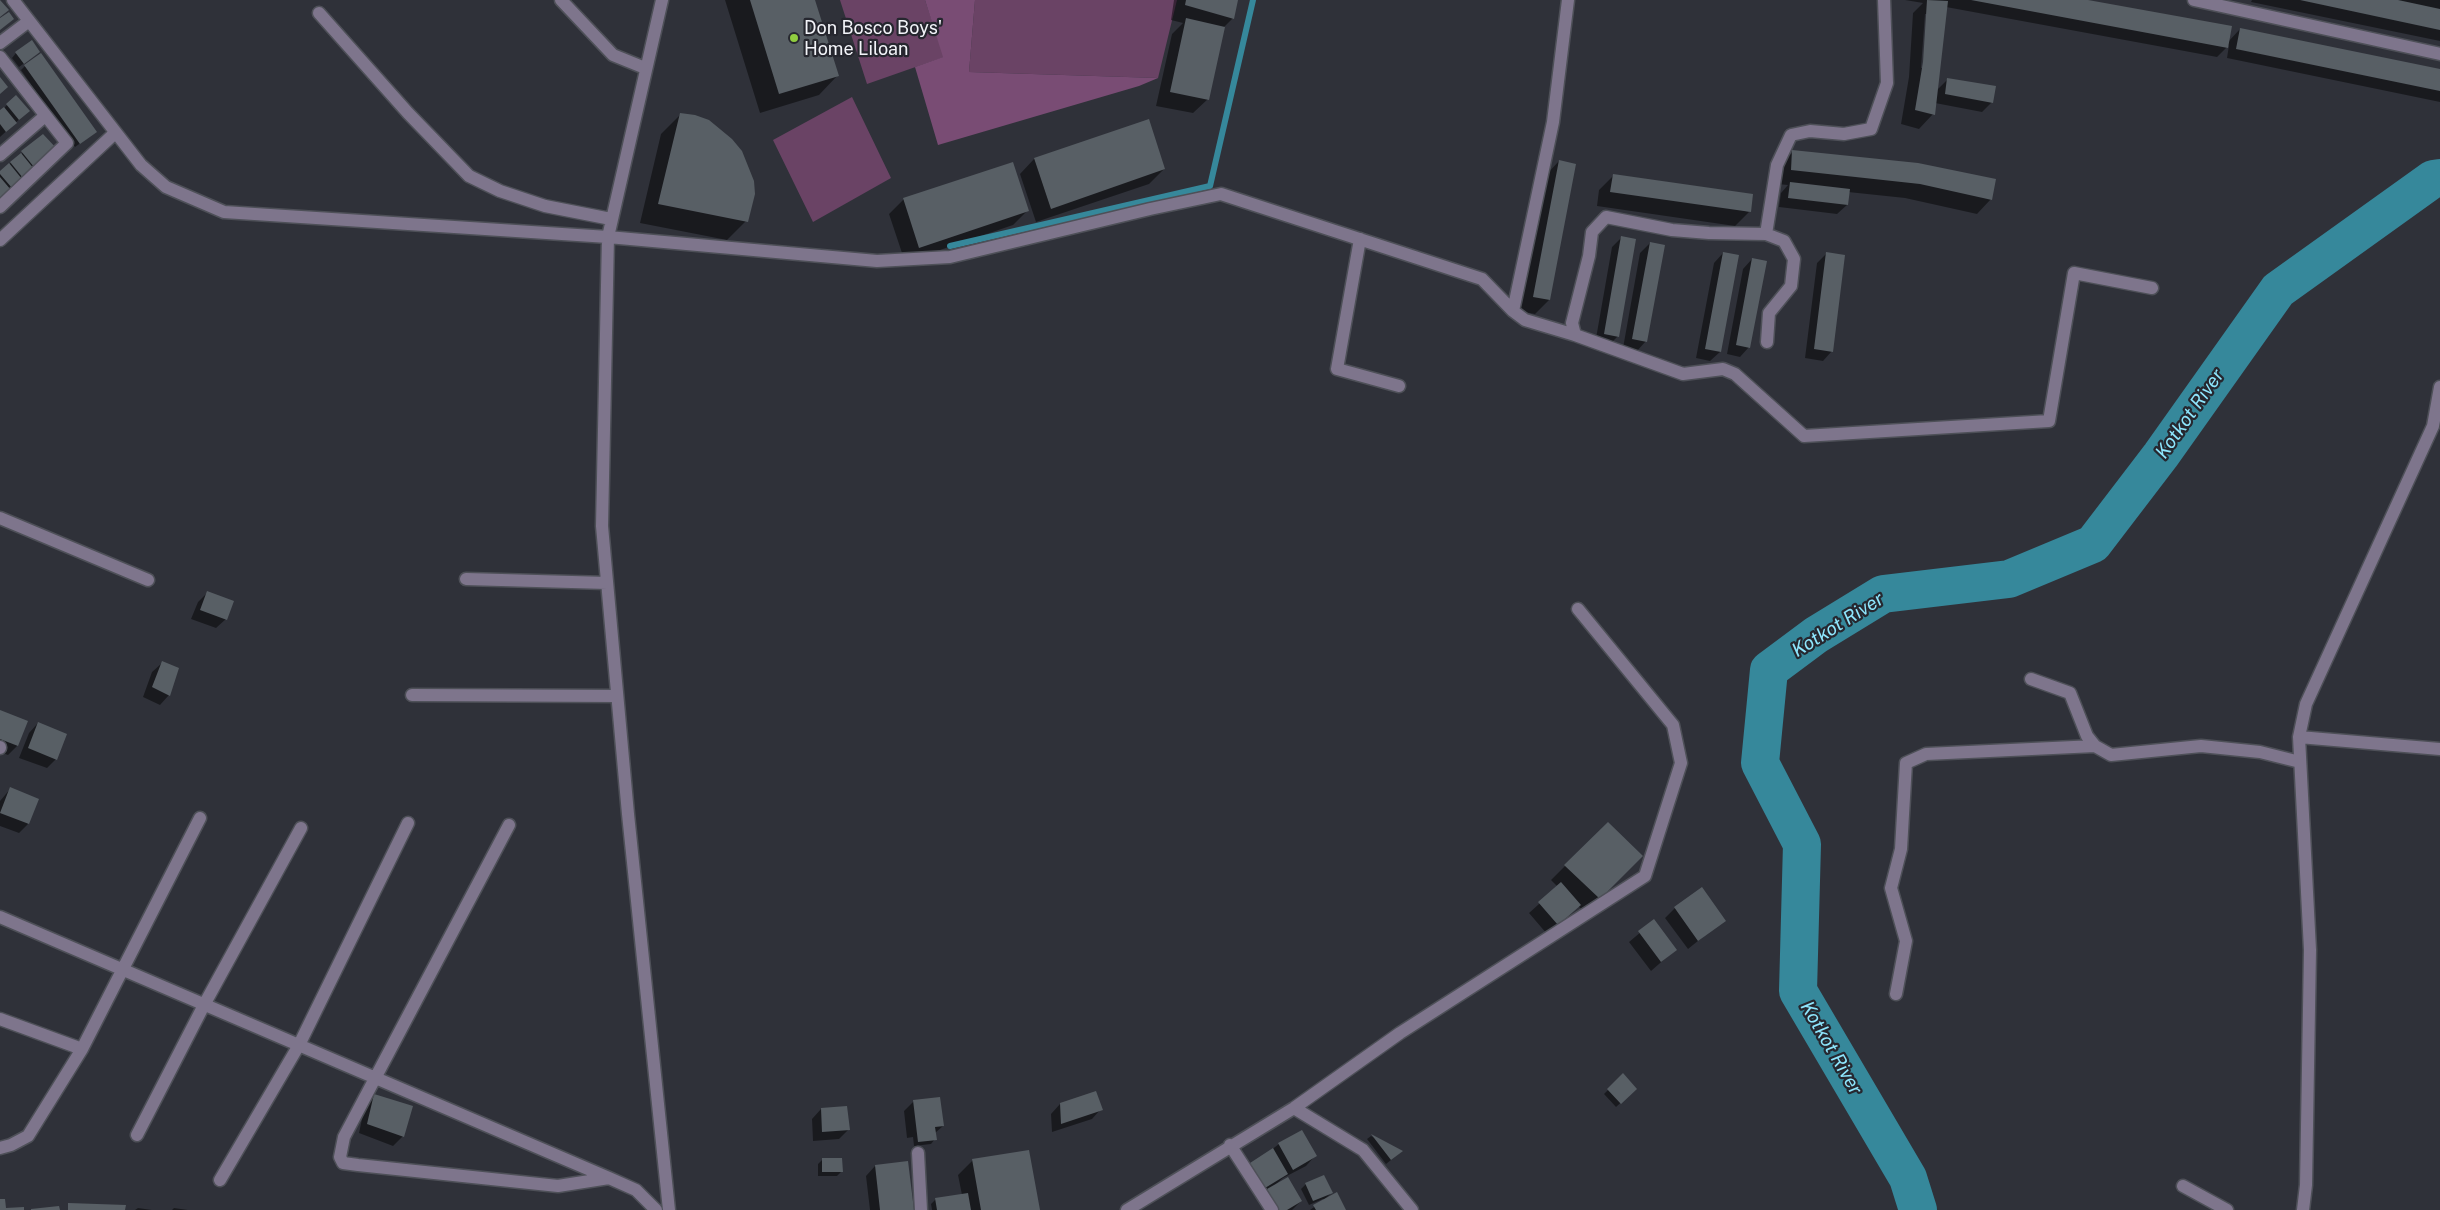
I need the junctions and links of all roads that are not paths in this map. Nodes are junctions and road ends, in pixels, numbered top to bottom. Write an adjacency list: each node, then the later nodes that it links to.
1 (13, 0): 9 (street)
2 (560, 0): 13 (street)
3 (662, 0): 13 (street)
4 (1568, 0): 24 (street)
5 (1884, 0): 19 (street)
6 (2194, 0): 7 (street)
7 (2246, 5): 11 (street)
8 (319, 13): 18 (street)
9 (29, 21): 10 (street); 15 (street)
10 (0, 43)
11 (2440, 54)
12 (0, 57): 14 (street)
13 (645, 68): 18 (street)
14 (45, 116): 16 (street); 17 (street)
15 (115, 133): 20 (street); 22 (street)
16 (0, 155)
17 (0, 207)
18 (611, 219): 20 (street)
19 (1766, 234): 25 (street); 26 (street)
20 (608, 237): 21 (street); 32 (street)
21 (1360, 239): 24 (street); 27 (street)
22 (0, 240)
23 (2152, 288): 25 (street)
24 (1512, 311): 25 (street)
25 (1574, 334)
26 (1767, 342)
27 (1399, 386)
28 (2440, 387): 37 (street)
29 (0, 518): 31 (street)
30 (466, 579): 32 (street)
31 (148, 580)
32 (607, 584): 36 (street)
33 (1578, 609): 53 (street)
34 (2031, 679): 38 (street)
35 (412, 695): 36 (street)
36 (617, 696): 62 (street)
37 (2299, 737): 39 (street); 40 (street)
38 (2094, 746): 40 (street); 47 (street)
39 (2440, 749)
40 (2300, 762): 68 (street)
41 (200, 818): 46 (street)
42 (408, 823): 50 (street)
43 (509, 825): 52 (street)
44 (301, 828): 48 (street)
45 (0, 917): 46 (street)
46 (123, 970): 48 (street); 51 (street)
47 (1896, 994)
48 (204, 1005): 50 (street); 54 (street)
49 (0, 1019): 51 (street)
50 (299, 1045): 52 (street); 59 (street)
51 (82, 1049): 56 (street)
52 (374, 1077): 58 (street); 58 (street)
53 (1294, 1108): 55 (street); 66 (street)
54 (137, 1135)
55 (1230, 1145): 64 (street); 65 (street)
56 (0, 1148)
57 (918, 1153): 63 (street)
58 (610, 1178): 61 (street)
59 (220, 1180)
60 (2182, 1186): 67 (street)
61 (656, 1210)
62 (669, 1210)
63 (922, 1210)
64 (1127, 1210)
65 (1272, 1210)
66 (1412, 1210)
67 (2227, 1210)
68 (2303, 1210)

